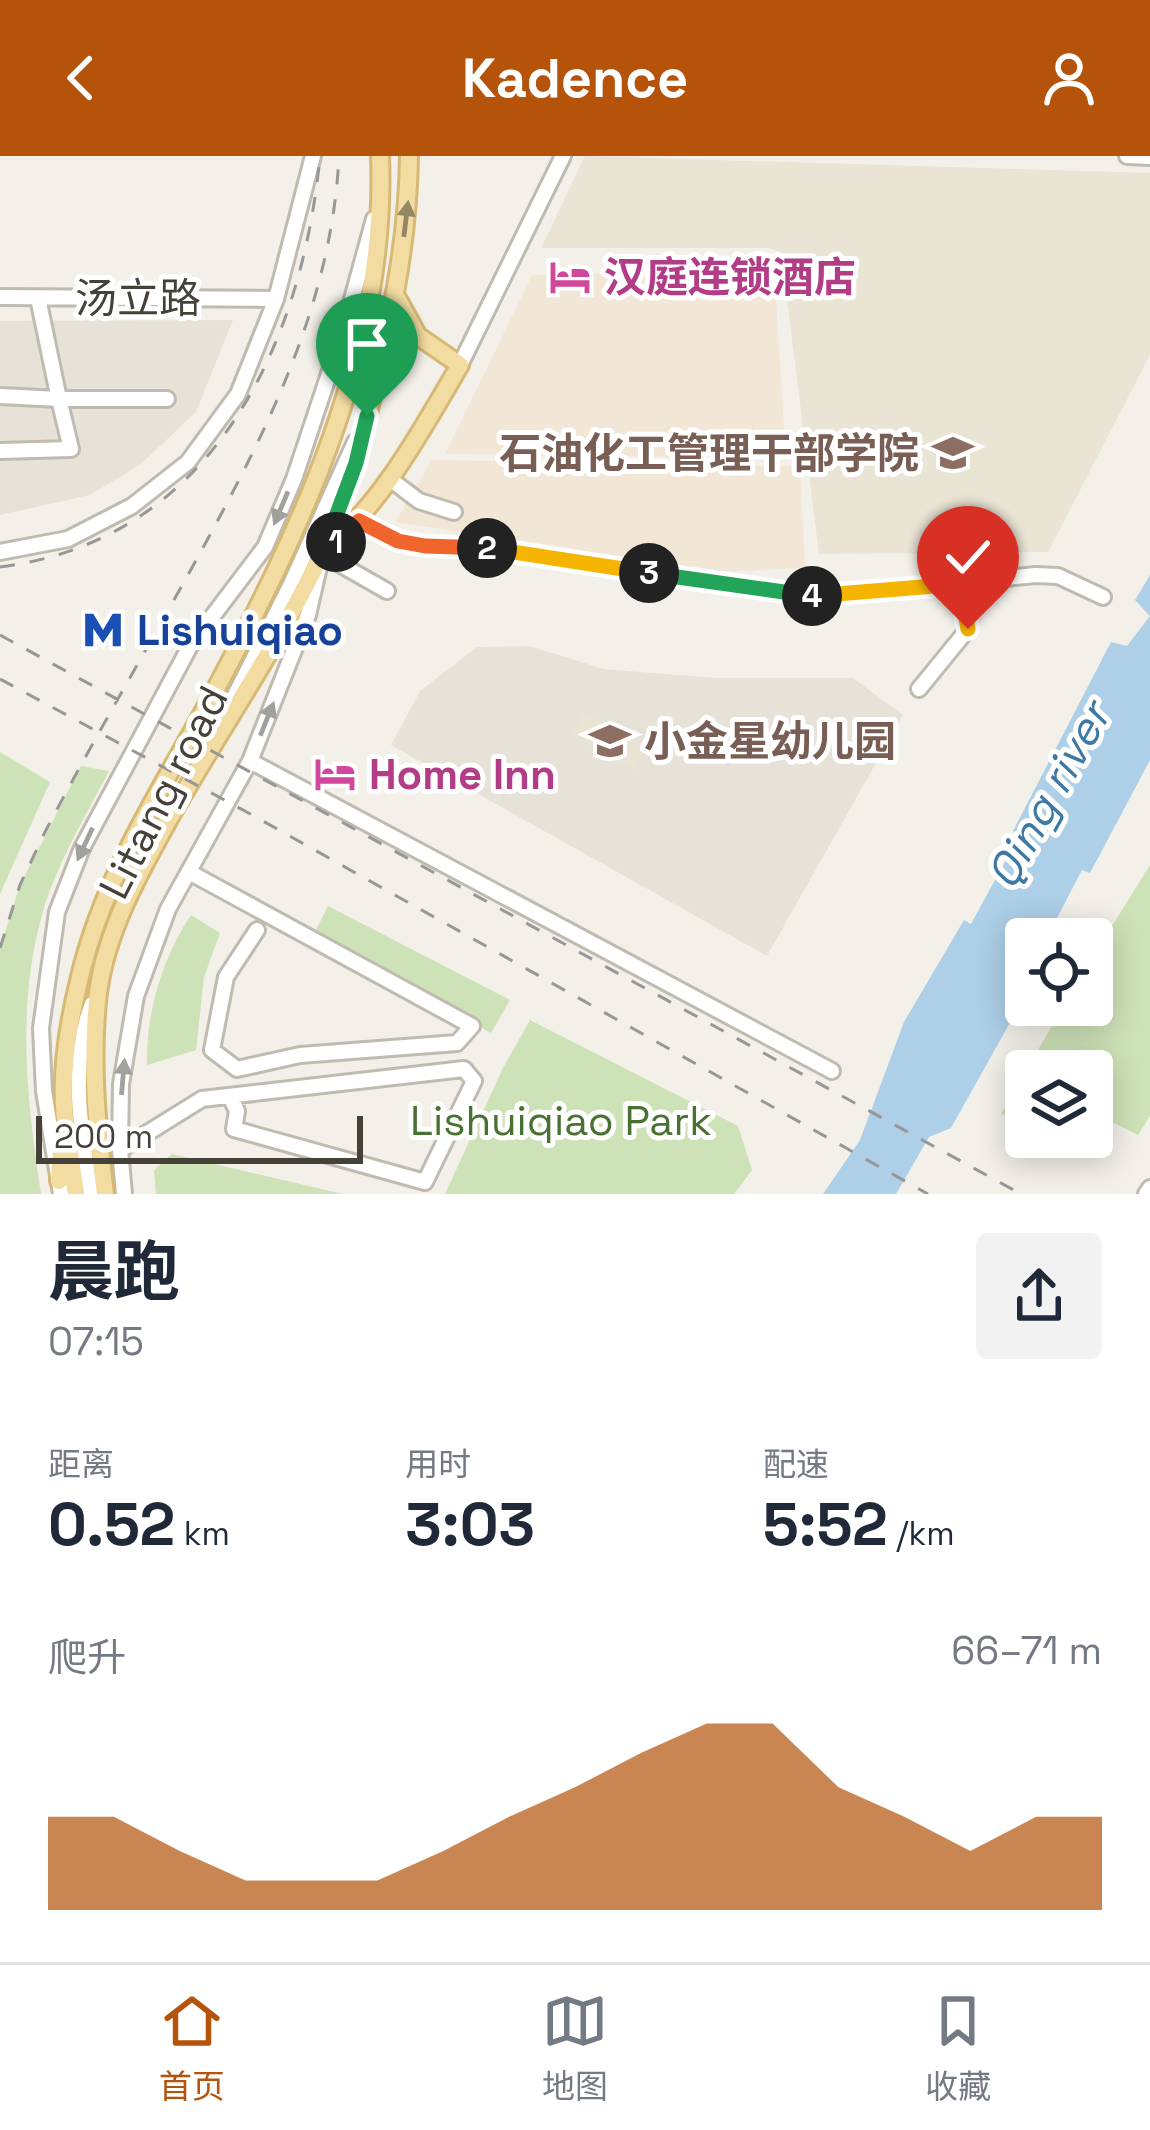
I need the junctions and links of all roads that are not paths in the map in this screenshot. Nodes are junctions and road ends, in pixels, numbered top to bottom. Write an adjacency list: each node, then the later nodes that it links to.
1 (313, 156): 11 (street)
2 (380, 156): 7 (main road, Litang road)
3 (409, 156): 10 (main road, Litang road, one-way to 3)
4 (563, 156): 12 (street)
5 (1126, 156): 6 (street)
6 (1150, 157)
7 (382, 197): 34 (main road, Litang road); 37 (street, Litang road, one-way to 37)
8 (0, 297): 9 (street, 汤立路)
9 (38, 298): 11 (street, 汤立路); 14 (street)
10 (397, 298): 12 (main road); 16 (main road, Litang road)
11 (276, 299): 21 (street)
12 (460, 365): 18 (main road)
13 (0, 396): 14 (street)
14 (59, 399): 15 (street); 17 (street)
15 (167, 399)
16 (367, 416): 22 (main road, Litang road); 27 (street)
17 (0, 451)
18 (390, 479): 19 (street); 20 (main road)
19 (454, 512)
20 (359, 521): 22 (main road); 23 (street)
21 (0, 552)
22 (322, 554): 24 (street); 27 (main road, Litang road); 28 (street, Litang road, one-way to 22)
23 (959, 584): 25 (street); 26 (street)
24 (387, 590)
25 (1102, 597)
26 (920, 689)
27 (217, 735): 31 (main road, Litang road)
28 (250, 761): 29 (street, Litang road); 32 (street)
29 (189, 872): 30 (street); 36 (street, Litang road, one-way to 29)
30 (257, 930)
31 (98, 991): 35 (main road, Litang road); 39 (street)
32 (832, 1071)
33 (230, 1096): 33 (street); 36 (street)
34 (64, 1104): 37 (main road); 38 (main road, Litang road)
35 (99, 1148): 40 (main road, Litang road); 41 (main road)
36 (120, 1150): 41 (street, Litang road)
37 (60, 1188)
38 (76, 1194)
39 (92, 1194)
40 (105, 1194)
41 (122, 1194)

